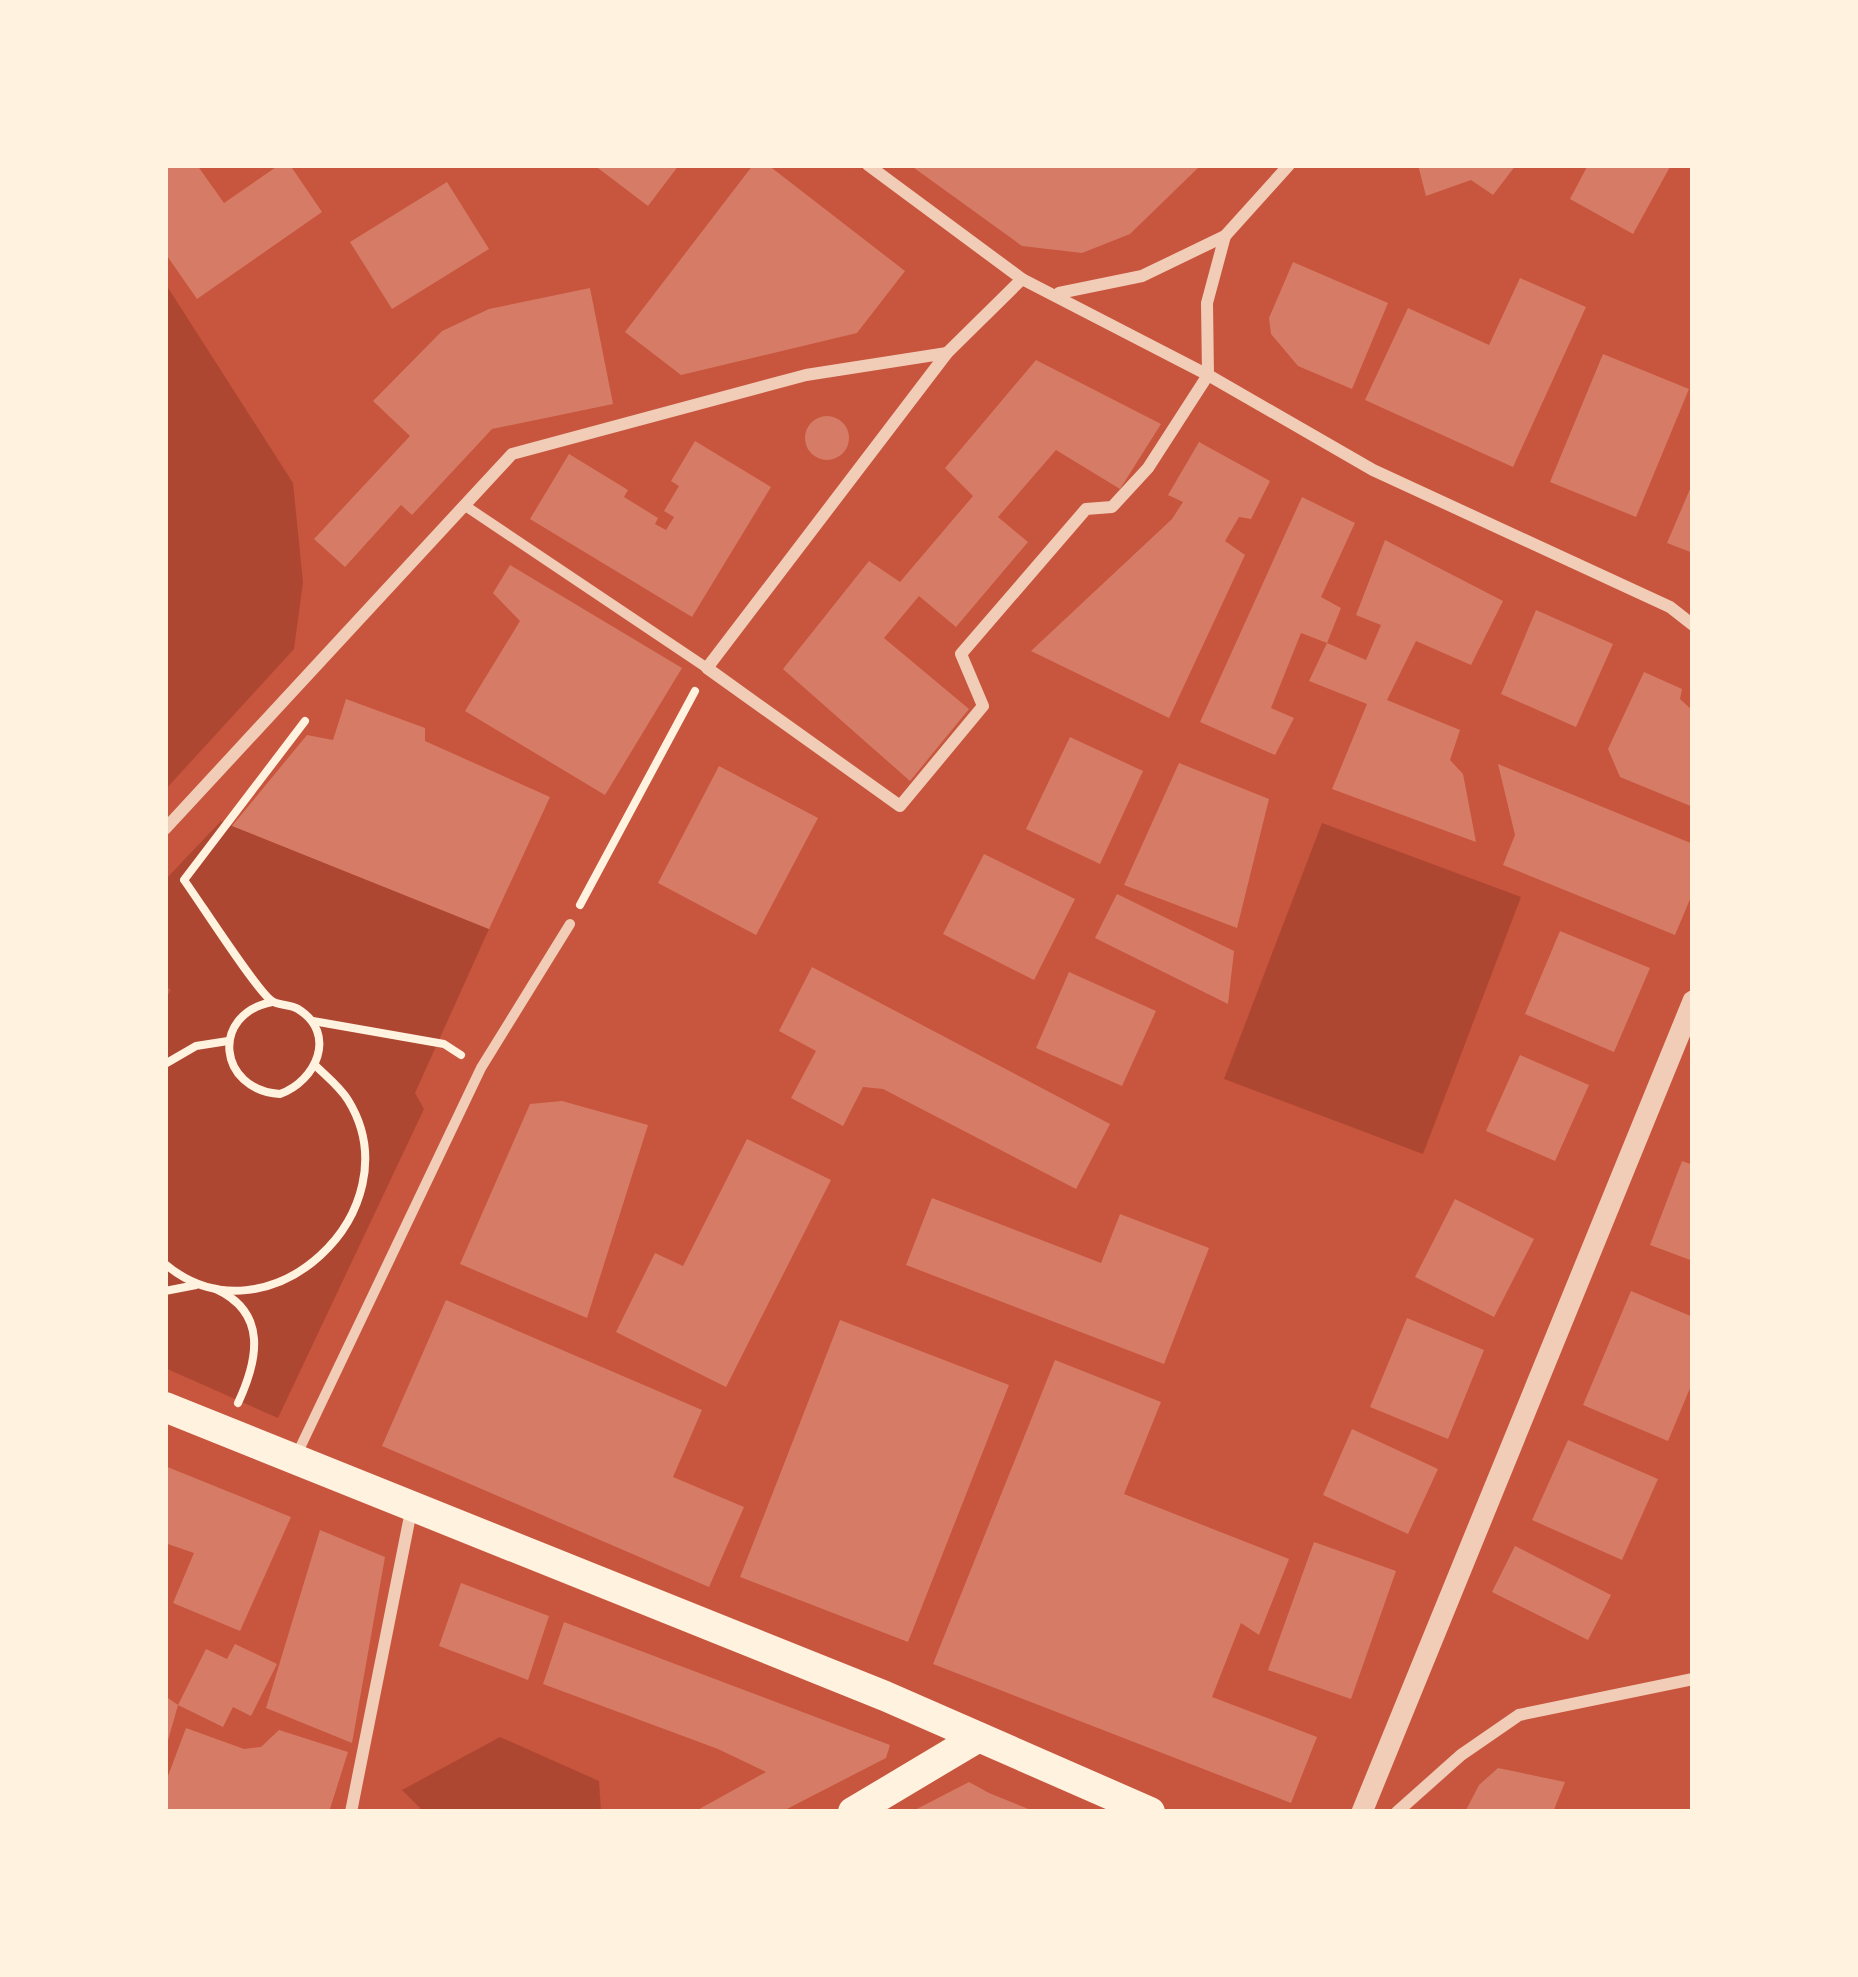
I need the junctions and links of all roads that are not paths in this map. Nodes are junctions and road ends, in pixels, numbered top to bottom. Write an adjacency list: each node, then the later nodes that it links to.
1 (868, 165): 4 (street)
2 (1289, 165): 3 (street)
3 (1226, 236): 5 (street); 7 (street)
4 (1022, 279): 5 (street); 6 (street)
5 (1058, 293): 7 (street)
6 (947, 353): 8 (street); 10 (street)
7 (1208, 375): 9 (street); 10 (street)
8 (464, 506): 10 (street); 11 (street)
9 (1693, 625)
10 (707, 668)
11 (165, 829)
12 (570, 924): 15 (street)
13 (1693, 1001): 22 (street)
14 (165, 1407): 15 (main road)
15 (295, 1460): 16 (main road)
16 (412, 1505): 18 (main road); 19 (street)
17 (1692, 1676): 23 (street)
18 (977, 1738): 20 (main road); 21 (main road)
19 (351, 1812)
20 (853, 1812)
21 (1150, 1812)
22 (1362, 1812)
23 (1397, 1812)

